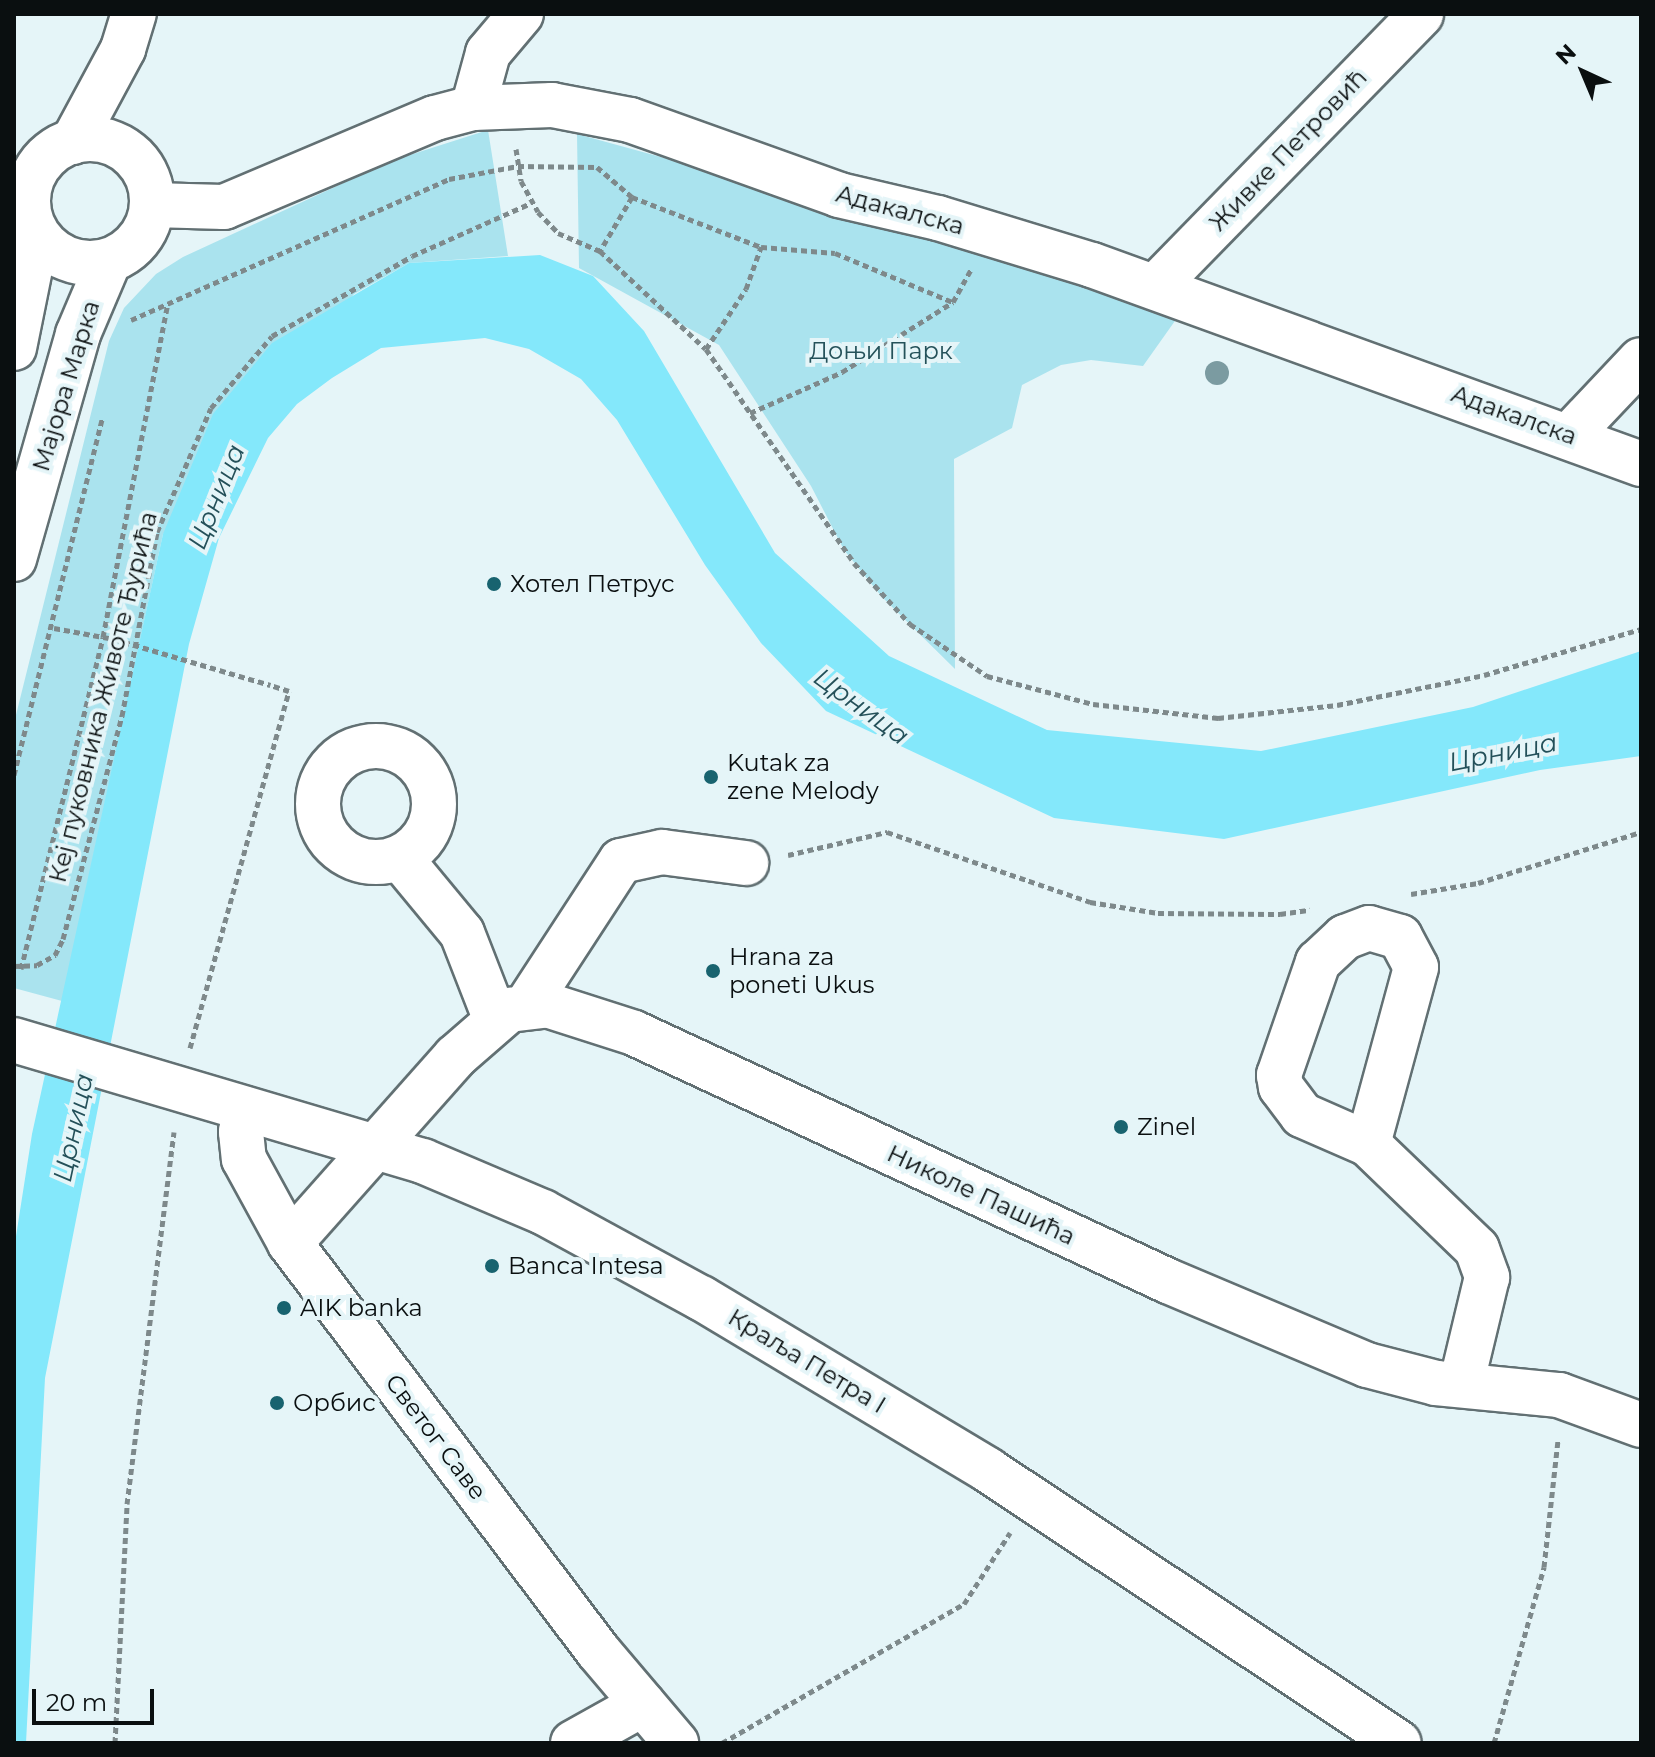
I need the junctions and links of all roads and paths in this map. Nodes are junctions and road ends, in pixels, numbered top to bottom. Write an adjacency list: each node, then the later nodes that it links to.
1 (521, 14): 4 (street)
2 (1421, 14): 16 (street, Живке Петровић)
3 (128, 31): 5 (street); 6 (street)
4 (493, 106): 7 (path); 11 (street, Адакалска); 16 (street, Адакалска)
5 (73, 142): 6 (street); 8 (street)
6 (119, 146): 11 (street)
7 (518, 166): 9 (path); 10 (path); 17 (path)
8 (24, 172): 12 (street)
9 (632, 197): 13 (path); 14 (path)
10 (531, 203): 14 (path); 36 (path, Кеј пуковника Животе Ђурића)
11 (152, 205): 15 (street, Мајора Марка)
12 (37, 234): 15 (street, Мајора Марка); 19 (street)
13 (761, 247): 20 (path); 22 (path)
14 (600, 251): 20 (path)
15 (109, 261): 26 (street, Мајора Марка)
16 (1155, 287): 24 (street, Адакалска)
17 (168, 302): 18 (path); 29 (path)
18 (123, 326)
19 (14, 348)
20 (706, 349): 22 (path)
21 (1641, 360): 24 (street)
22 (750, 413): 28 (path)
23 (102, 417): 27 (path)
24 (1570, 435): 25 (street, Адакалска)
25 (1641, 464)
26 (14, 559)
27 (54, 628): 29 (path); 30 (path)
28 (1641, 629)
29 (103, 637): 36 (path, Кеј пуковника Животе Ђурића); 39 (path, Кеј пуковника Животе Ђурића, bridge)
30 (14, 775)
31 (1641, 832): 34 (path)
32 (400, 858): 37 (street)
33 (746, 863): 35 (path); 37 (street)
34 (1402, 895)
35 (1326, 907)
36 (17, 967)
37 (512, 1012): 42 (street); 44 (street, Николе Пашића)
38 (14, 1040): 39 (street, Краља Петра I)
39 (171, 1086): 40 (street, Краља Петра I); 49 (path)
40 (245, 1109): 42 (street, Краља Петра I); 43 (street, Светог Саве)
41 (1368, 1144): 41 (street); 44 (street)
42 (377, 1147): 43 (street); 47 (street, Краља Петра I)
43 (290, 1243): 48 (street, Светог Саве)
44 (1461, 1385): 45 (street, Николе Пашића)
45 (1559, 1395): 46 (street, Николе Пашића); 54 (path)
46 (1641, 1424)
47 (1032, 1498): 52 (path); 53 (street, Краља Петра I)
48 (643, 1704): 50 (street); 51 (street, Светог Саве)
49 (115, 1743)
50 (573, 1743)
51 (676, 1743)
52 (722, 1743)
53 (1399, 1743)
54 (1494, 1743)

